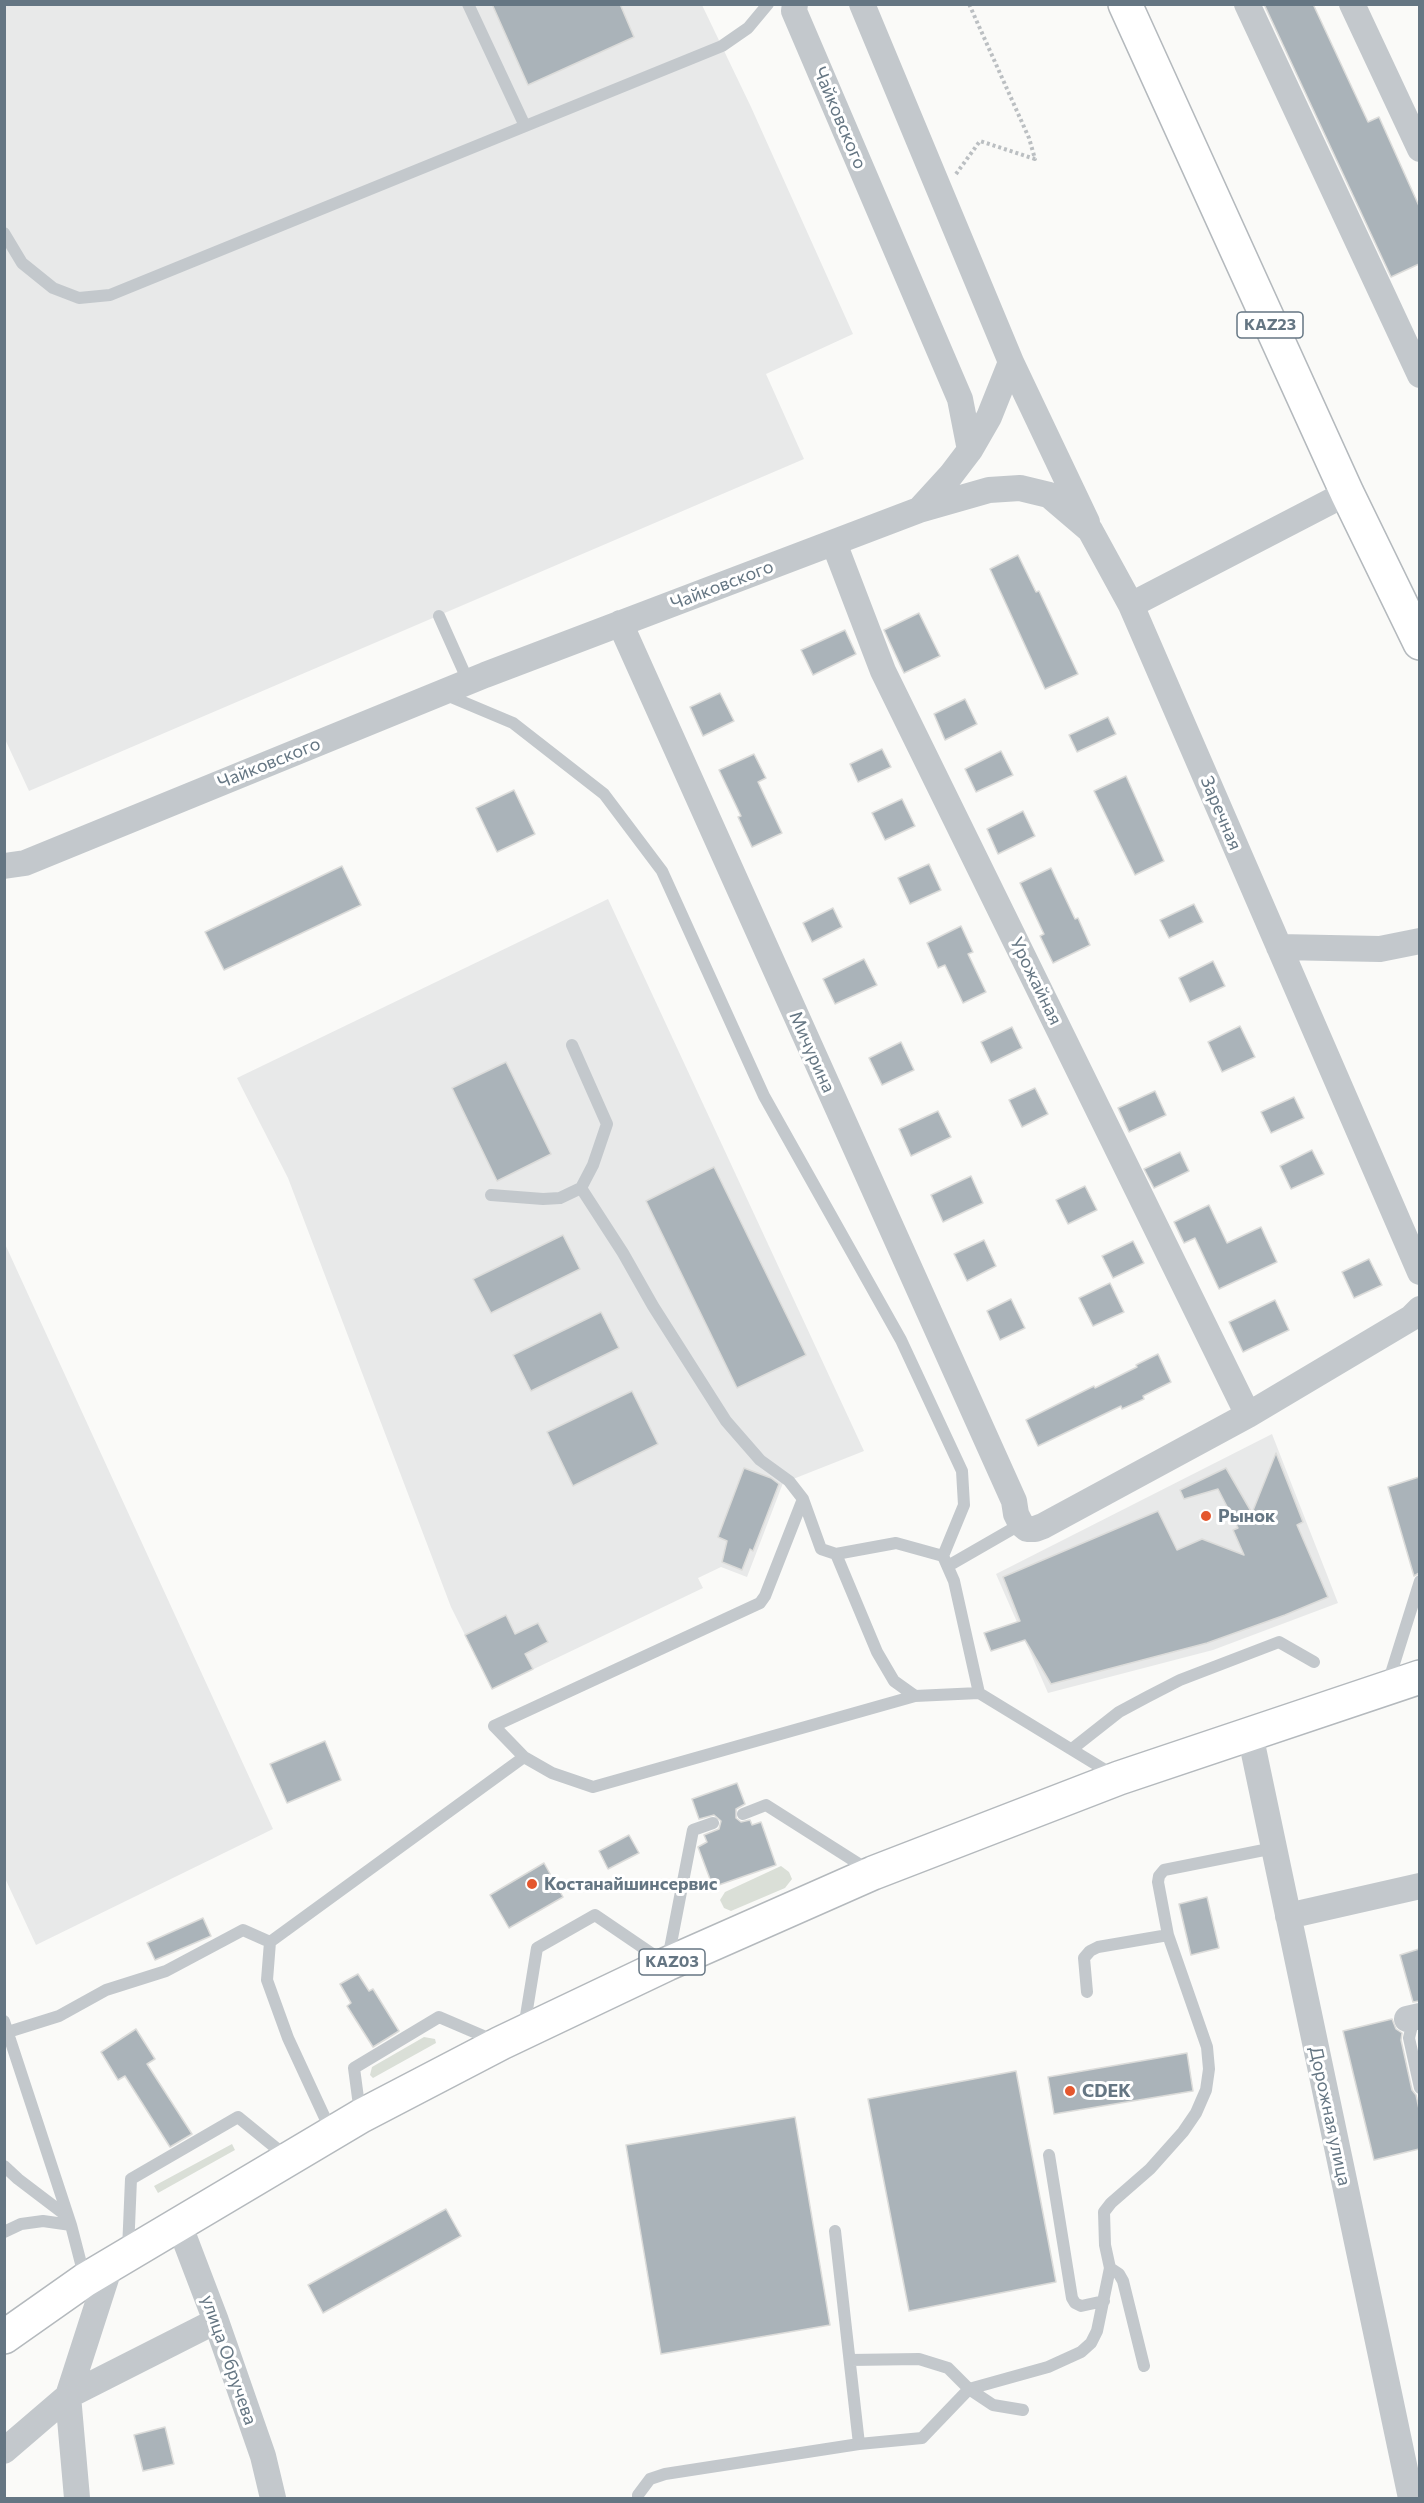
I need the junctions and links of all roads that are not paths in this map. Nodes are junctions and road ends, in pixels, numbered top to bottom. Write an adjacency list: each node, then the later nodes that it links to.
1 (468, 4): 8 (lane)
2 (768, 4): 8 (lane)
3 (795, 4): 13 (street, Чайковского)
4 (862, 4): 11 (street)
5 (1125, 4): 14 (highway, KAZ23)
6 (1247, 4): 12 (street)
7 (1352, 4): 9 (street)
8 (525, 126): 10 (lane)
9 (1419, 149)
10 (4, 233)
11 (1011, 362): 13 (street); 16 (street)
12 (1419, 375)
13 (970, 450): 15 (street, Чайковского)
14 (1347, 493): 18 (street); 21 (highway, KAZ23)
15 (919, 510): 16 (street, Заречная); 17 (street, Чайковского)
16 (1090, 530): 18 (street, Заречная)
17 (834, 543): 20 (street, Чайковского); 32 (street, Урожайная)
18 (1131, 605): 26 (street, Заречная)
19 (439, 616): 22 (lane)
20 (621, 623): 22 (street, Чайковского); 34 (street, Мичурина)
21 (1419, 640)
22 (468, 681): 23 (street, Чайковского)
23 (440, 693): 24 (street, Чайковского); 36 (lane)
24 (4, 866)
25 (1419, 941): 26 (street)
26 (1279, 947): 30 (street, Заречная)
27 (572, 1045): 28 (lane)
28 (581, 1188): 29 (lane); 33 (lane)
29 (491, 1196)
30 (1419, 1272)
31 (1419, 1309): 32 (street)
32 (1248, 1415): 34 (street)
33 (803, 1499): 35 (lane); 45 (lane)
34 (1021, 1524): 36 (lane)
35 (836, 1554): 36 (lane); 42 (lane)
36 (946, 1561): 41 (lane)
37 (1419, 1581): 40 (lane)
38 (1314, 1662): 44 (lane)
39 (1419, 1677): 40 (highway, KАZ03)
40 (1387, 1687): 43 (highway, KАZ03)
41 (979, 1693): 42 (lane); 44 (lane)
42 (915, 1696): 45 (lane)
43 (1250, 1734): 46 (highway, KАZ03); 49 (street, Дорожная улица)
44 (1072, 1749): 46 (lane)
45 (524, 1757): 54 (lane)
46 (1119, 1778): 50 (highway, KАZ03)
47 (742, 1814): 50 (lane)
48 (713, 1823): 55 (lane)
49 (1274, 1848): 52 (street, Дорожная улица); 53 (lane)
50 (873, 1873): 55 (highway, KАZ03)
51 (1419, 1886): 52 (street)
52 (1288, 1916): 87 (street, Дорожная улица)
53 (1168, 1935): 56 (lane); 73 (lane)
54 (270, 1942): 58 (lane); 62 (lane)
55 (668, 1964): 59 (highway, KАZ03); 59 (lane)
56 (1087, 1992)
57 (1413, 2017): 60 (lane)
58 (6, 2026): 68 (lane)
59 (512, 2038): 61 (highway, KАZ03); 61 (lane)
60 (1419, 2088)
61 (361, 2116): 62 (highway, KАZ03)
62 (332, 2132): 64 (highway, KАZ03)
63 (1049, 2155): 74 (lane)
64 (288, 2158): 69 (highway, KАZ03); 72 (lane)
65 (4, 2166): 67 (lane)
66 (4, 2175): 67 (lane)
67 (18, 2180): 68 (lane)
68 (69, 2221): 71 (lane); 72 (lane)
69 (179, 2224): 72 (highway, KАZ03); 75 (street, улица Обручева)
70 (835, 2231): 77 (lane)
71 (4, 2232)
72 (108, 2267): 76 (highway, KАZ03); 80 (street)
73 (1110, 2268): 74 (lane); 78 (lane)
74 (1104, 2301): 79 (lane)
75 (216, 2321): 80 (street); 85 (street, улица Обручева)
76 (4, 2337)
77 (850, 2360): 79 (lane); 82 (lane)
78 (1144, 2366)
79 (969, 2389): 81 (lane); 82 (lane)
80 (68, 2396): 83 (street); 84 (street)
81 (1023, 2410)
82 (859, 2444): 86 (lane)
83 (4, 2451)
84 (77, 2499)
85 (273, 2499)
86 (638, 2499)
87 (1411, 2499)

